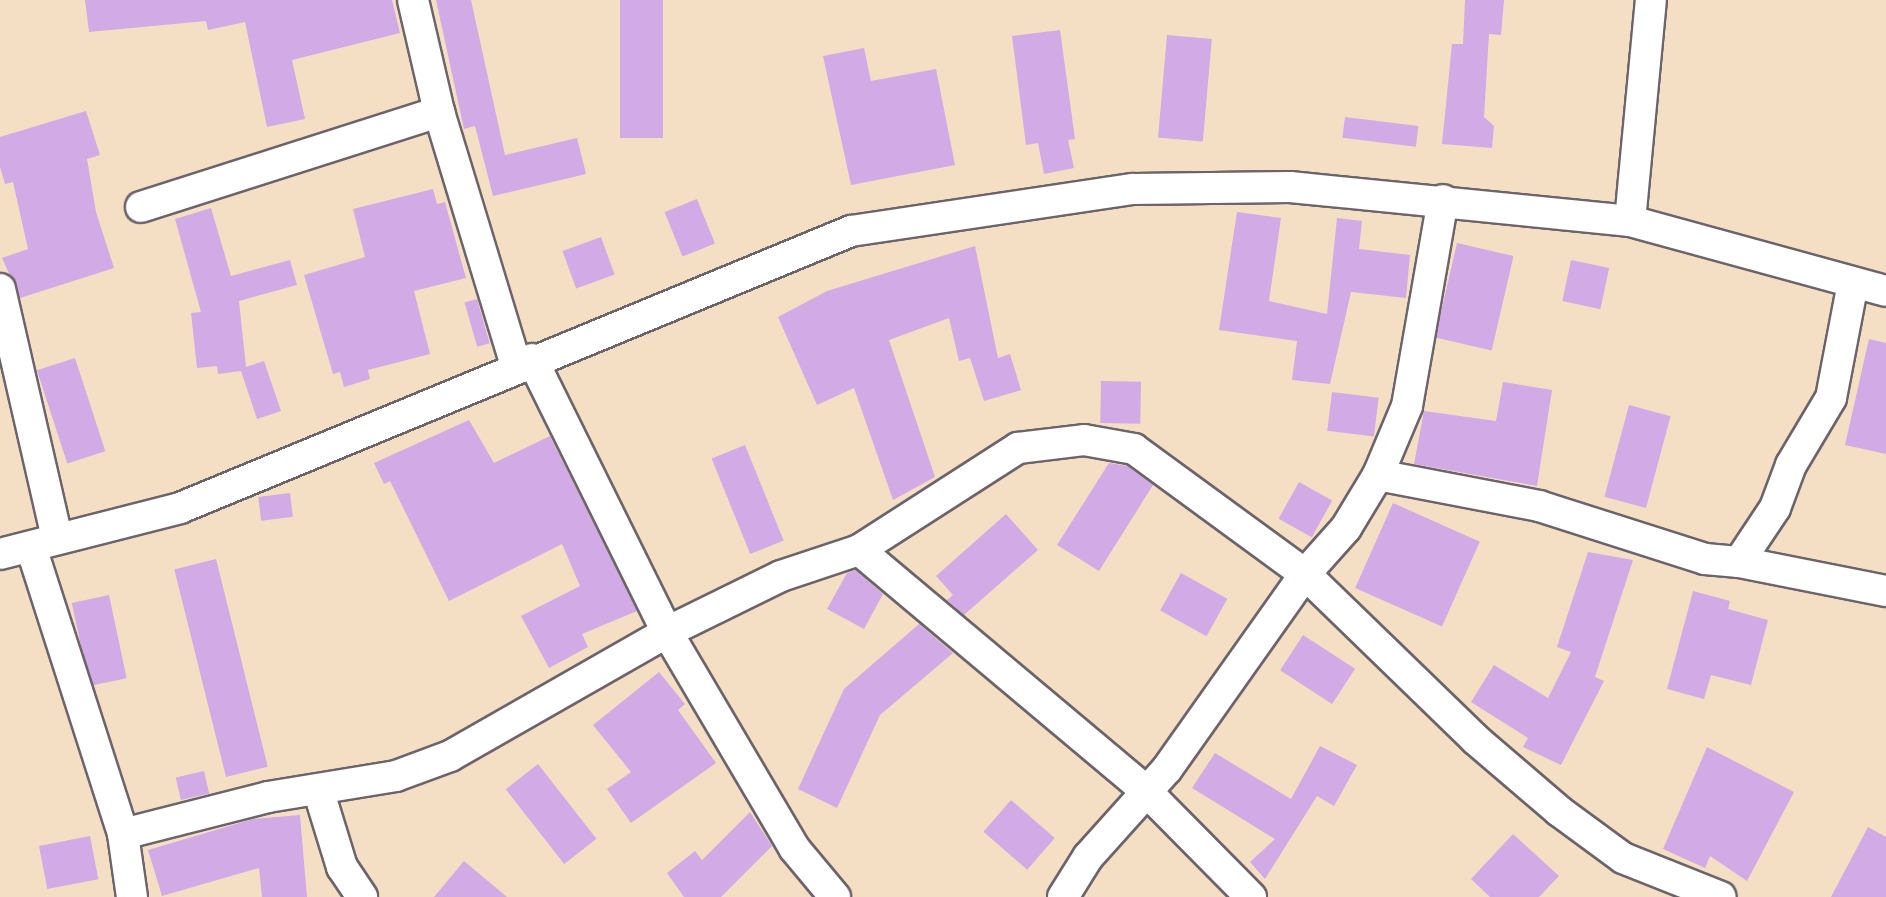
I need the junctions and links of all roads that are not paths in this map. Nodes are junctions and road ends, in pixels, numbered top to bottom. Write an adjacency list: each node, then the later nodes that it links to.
1 (413, 0): 3 (street)
2 (1651, 0): 6 (street)
3 (439, 112): 5 (street); 10 (street)
4 (1443, 200): 6 (street); 10 (street); 11 (street)
5 (141, 207)
6 (1630, 221): 7 (street)
7 (1853, 283): 9 (street); 15 (street)
8 (0, 289): 12 (street)
9 (1886, 291)
10 (524, 362): 12 (street); 18 (street)
11 (1378, 475): 15 (street); 16 (street)
12 (44, 542): 14 (street); 21 (street)
13 (859, 550): 16 (street); 18 (street); 20 (street)
14 (0, 554)
15 (1739, 562): 17 (street)
16 (1305, 574): 20 (street); 27 (street)
17 (1886, 591)
18 (667, 632): 19 (street); 24 (street)
19 (318, 789): 21 (street); 23 (street)
20 (1147, 792): 25 (street); 26 (street)
21 (123, 834): 22 (street)
22 (132, 897)
23 (362, 897)
24 (835, 897)
25 (1063, 897)
26 (1251, 897)
27 (1721, 897)

